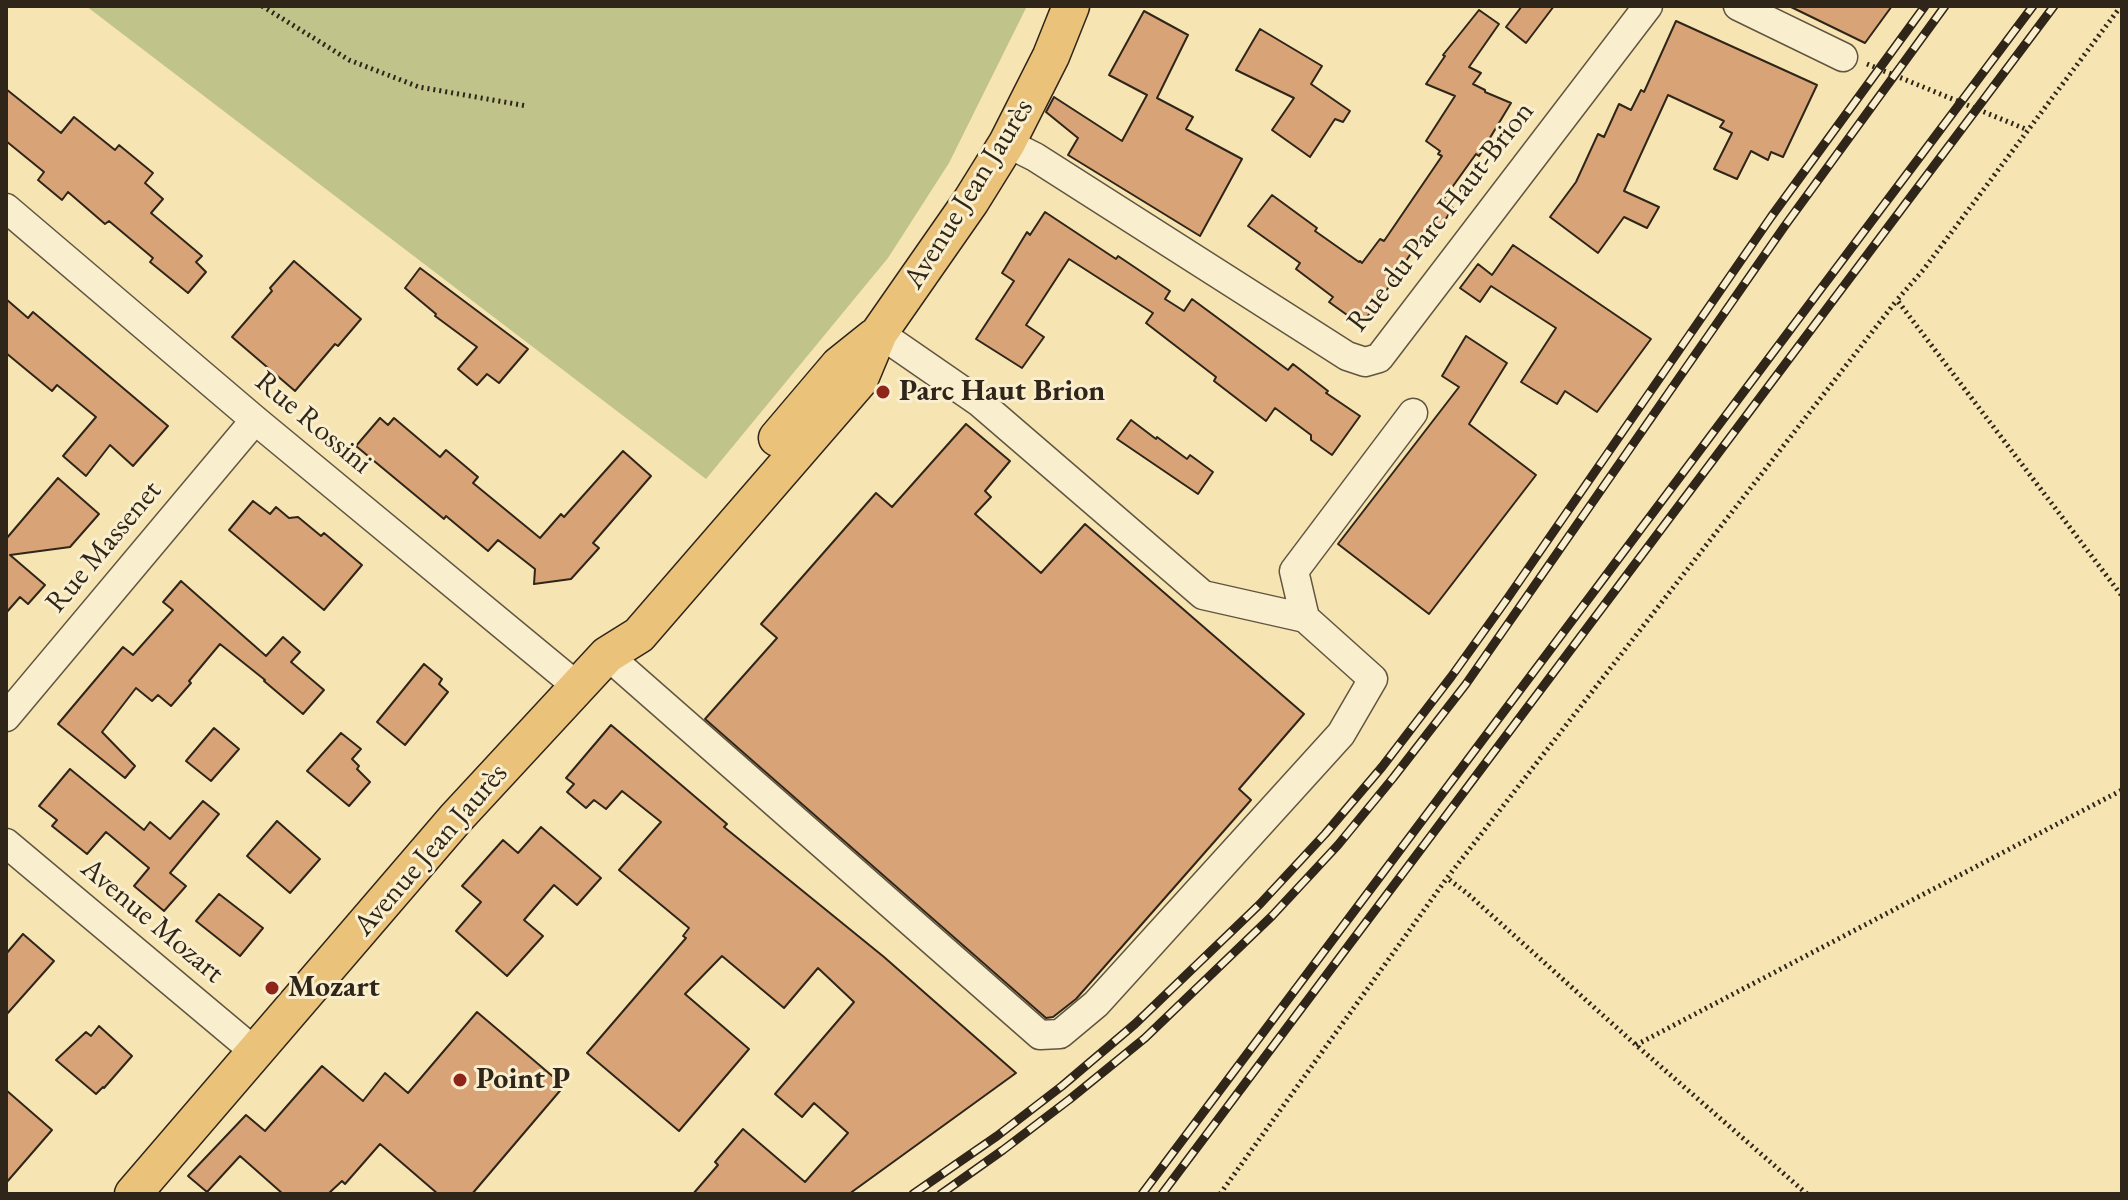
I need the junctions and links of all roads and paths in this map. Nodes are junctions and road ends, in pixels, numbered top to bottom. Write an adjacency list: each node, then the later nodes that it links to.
1 (262, 6): 7 (path)
2 (1071, 6): 9 (main road, Avenue Jean Jaurès)
3 (1648, 6): 9 (street, Rue du Parc Haut-Brion)
4 (1738, 6): 6 (street)
5 (2121, 6): 8 (path)
6 (1843, 57): 8 (path)
7 (527, 106)
8 (2029, 130): 11 (path)
9 (1007, 143): 12 (main road, Avenue Jean Jaurès)
10 (6, 208): 14 (street, Rue Rossini)
11 (1897, 300): 15 (path); 22 (path)
12 (879, 333): 16 (street); 17 (main road, Avenue Jean Jaurès)
13 (1413, 413): 16 (street)
14 (255, 420): 18 (street, Rue Rossini); 19 (street, Rue Massenet)
15 (2122, 596)
16 (1305, 618): 17 (street)
17 (607, 655): 18 (main road, Avenue Jean Jaurès)
18 (578, 687): 24 (main road, Avenue Jean Jaurès)
19 (6, 717)
20 (2122, 790): 23 (path)
21 (6, 843): 24 (street, Avenue Mozart)
22 (1447, 878): 23 (path); 26 (path)
23 (1636, 1045): 27 (path)
24 (254, 1051): 25 (main road, Avenue Jean Jaurès)
25 (133, 1194)
26 (1220, 1194)
27 (1807, 1194)

